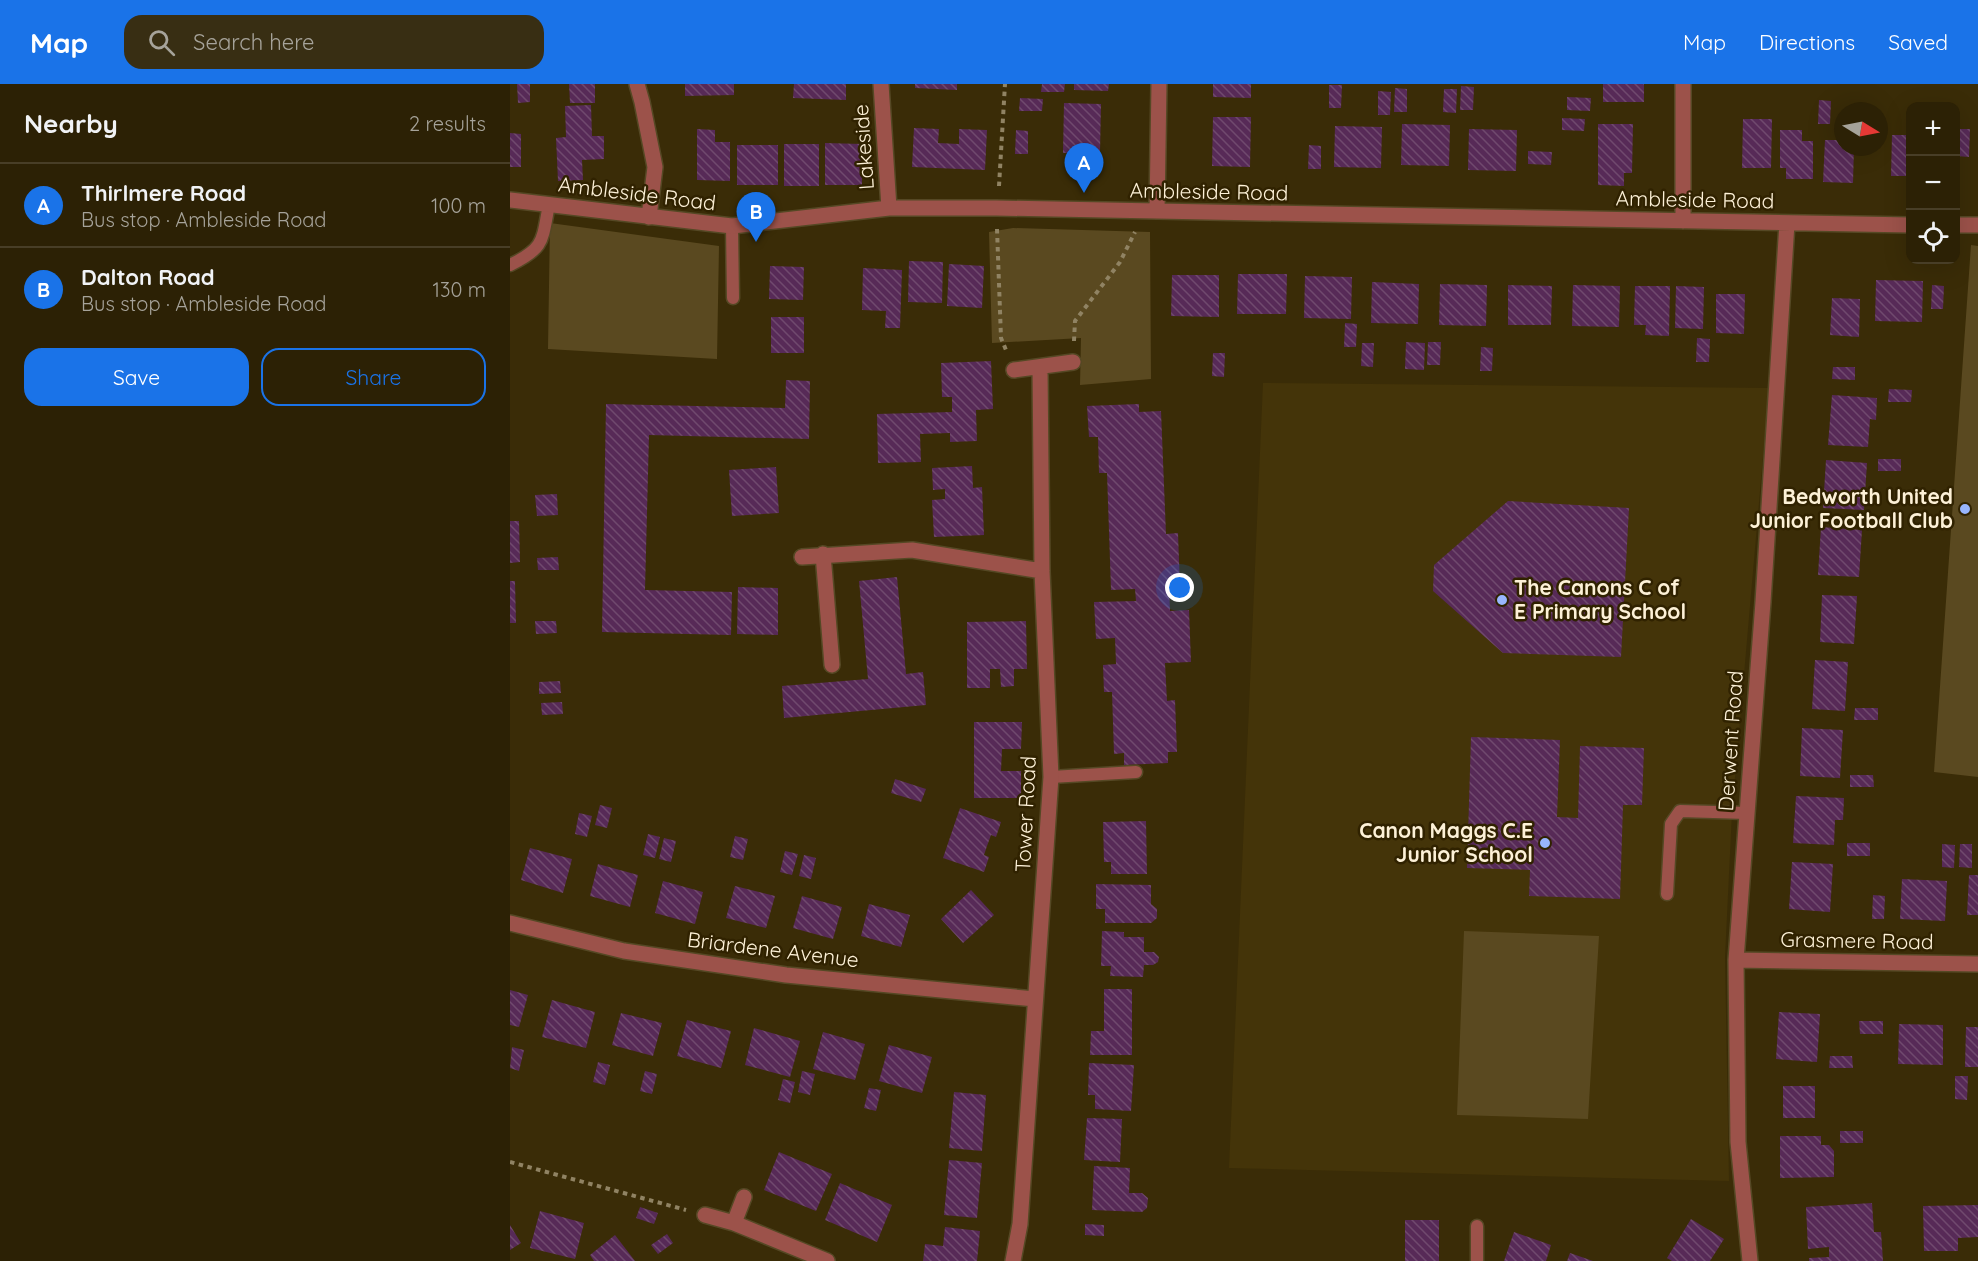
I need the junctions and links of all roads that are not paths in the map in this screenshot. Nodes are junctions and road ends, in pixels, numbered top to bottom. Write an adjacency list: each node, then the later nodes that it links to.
1 (637, 84): 9 (street)
2 (881, 84): 7 (street, Lakeside)
3 (1159, 84): 8 (street)
4 (1683, 84): 10 (street)
5 (510, 200): 6 (street, Ambleside Road)
6 (549, 204): 9 (street, Ambleside Road); 16 (lane)
7 (890, 208): 8 (street, Ambleside Road); 15 (street, Ambleside Road)
8 (1157, 211): 10 (street, Ambleside Road)
9 (649, 217): 15 (street, Ambleside Road)
10 (1683, 221): 11 (street, Ambleside Road)
11 (1787, 223): 12 (street, Ambleside Road); 27 (street, Derwent Road)
12 (1906, 225)
13 (1960, 225): 14 (street)
14 (1978, 225)
15 (732, 226): 17 (lane)
16 (510, 265)
17 (733, 298)
18 (1072, 362): 19 (street)
19 (1040, 368): 20 (street); 23 (street, Tower Road)
20 (1014, 370)
21 (823, 554): 22 (street); 23 (street); 24 (street)
22 (802, 557)
23 (1042, 571): 26 (street, Tower Road)
24 (832, 664)
25 (1136, 772): 26 (lane)
26 (1052, 777): 32 (street, Tower Road)
27 (1747, 813): 28 (lane); 30 (street, Derwent Road)
28 (1667, 894)
29 (510, 923): 32 (street, Briardene Avenue)
30 (1736, 960): 31 (street, Grasmere Road); 40 (street, Derwent Road)
31 (1978, 964)
32 (1035, 999): 38 (street, Tower Road)
33 (744, 1197): 35 (street)
34 (705, 1215): 35 (street)
35 (734, 1223): 37 (street)
36 (1477, 1226): 39 (lane)
37 (827, 1261)
38 (1013, 1261)
39 (1477, 1261)
40 (1750, 1261)

